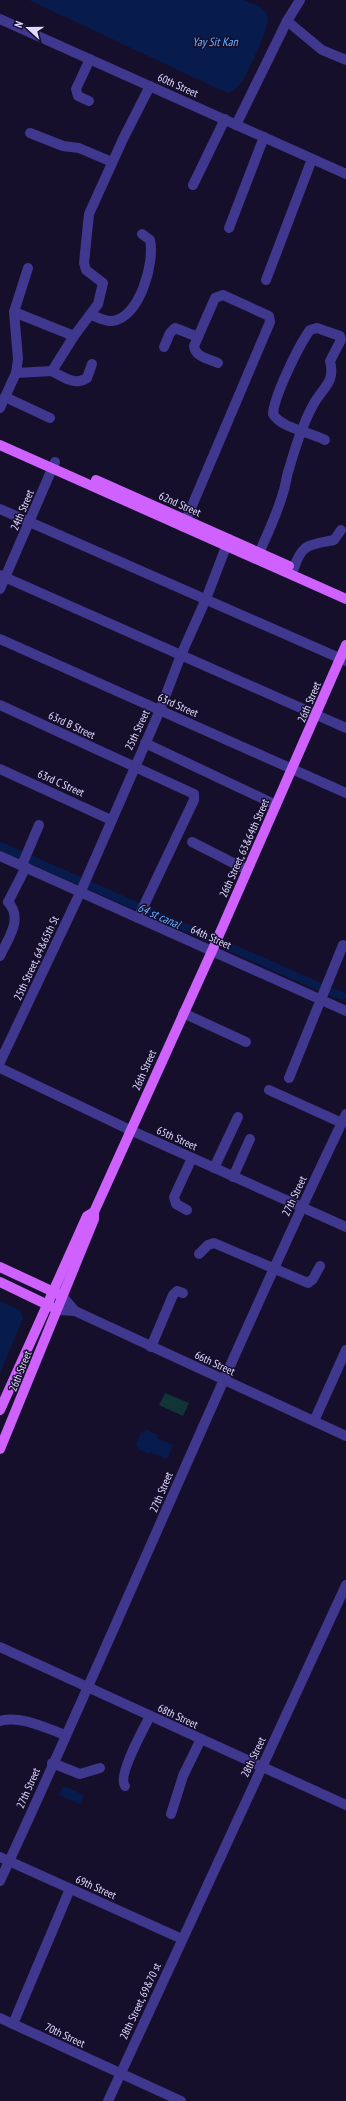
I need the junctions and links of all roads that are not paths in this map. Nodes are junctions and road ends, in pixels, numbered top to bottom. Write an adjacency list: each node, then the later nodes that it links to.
1 (300, 0): 3 (street)
2 (0, 19): 4 (street, 60th Street)
3 (287, 21): 5 (street); 9 (street)
4 (90, 59): 6 (street, 60th Street); 7 (street)
5 (346, 60)
6 (150, 86): 8 (street, 60th Street); 13 (street)
7 (89, 101)
8 (225, 119): 9 (street, 60th Street); 15 (street)
9 (236, 125): 11 (street, 60th Street)
10 (30, 133): 13 (street)
11 (264, 137): 12 (street, 60th Street); 16 (street)
12 (312, 158): 14 (street, 60th Street); 19 (street)
13 (112, 162): 21 (street)
14 (346, 174)
15 (193, 186)
16 (229, 228)
17 (142, 234): 21 (street)
18 (28, 268): 20 (street)
19 (266, 280)
20 (14, 312): 22 (street); 28 (street)
21 (96, 317): 22 (street)
22 (74, 336): 27 (street)
23 (198, 337): 24 (street); 25 (street); 39 (street)
24 (164, 347)
25 (218, 363)
26 (92, 364): 27 (street)
27 (52, 371): 28 (street)
28 (16, 373): 29 (street)
29 (4, 392): 30 (street); 31 (street)
30 (0, 408)
31 (50, 418)
32 (301, 431): 32 (street); 34 (street); 42 (street)
33 (0, 438): 36 (main road)
34 (325, 440)
35 (0, 445): 36 (main road)
36 (54, 466): 38 (street, 24th Street); 39 (main road, 62nd Street)
37 (0, 509): 38 (street)
38 (30, 522): 44 (street, 24th Street); 47 (street)
39 (184, 523): 41 (main road, 62nd Street)
40 (341, 530): 43 (street)
41 (227, 542): 42 (main road, 62nd Street); 47 (street, 25th Street); 48 (main road)
42 (259, 553): 43 (main road, 62nd Street)
43 (294, 568): 46 (main road, 62nd Street)
44 (3, 576): 45 (street, 24th Street); 51 (street)
45 (0, 589)
46 (346, 592)
47 (206, 599): 51 (street, 25th Street); 52 (street)
48 (346, 599)
49 (0, 639): 54 (street, 63rd Street)
50 (346, 645): 52 (main road, 26th Street)
51 (181, 655): 54 (street, 25th Street); 55 (street)
52 (343, 660): 55 (main road, 26th Street)
53 (0, 705): 58 (street, 63rd B Street)
54 (160, 710): 57 (street, 25th Street); 60 (street, 63rd Street)
55 (317, 715): 56 (street); 60 (main road, 26th Street)
56 (346, 728)
57 (145, 743): 58 (street, 25th Street); 62 (street)
58 (134, 766): 63 (street, 25th Street); 71 (street, 63rd B Street)
59 (0, 769): 63 (street, 63rd C Street)
60 (292, 769): 61 (street, 63rd Street); 62 (main road, 26th Street, 63&64th Street)
61 (346, 793)
62 (276, 805): 68 (main road, 26th Street, 63&64th Street)
63 (111, 820): 69 (street, 25th Street)
64 (39, 825): 67 (street)
65 (192, 842): 68 (street)
66 (0, 856): 67 (street, 64th Street)
67 (24, 862): 69 (street, 64th Street); 70 (street)
68 (247, 870): 72 (main road, 26th Street, 63&64th Street)
69 (83, 885): 71 (street, 64th Street); 79 (street, 25th Street, 64&65th St)
70 (4, 902): 74 (street)
71 (141, 911): 72 (street, 64th Street)
72 (214, 944): 75 (street, 64th Street); 77 (main road, 26th Street)
73 (343, 945): 75 (street)
74 (0, 956)
75 (323, 993): 76 (street, 64th Street); 81 (street)
76 (346, 1011)
77 (182, 1013): 78 (street); 85 (main road, 26th Street)
78 (246, 1042)
79 (0, 1062)
80 (0, 1068): 85 (street, 65th Street)
81 (289, 1078)
82 (269, 1090): 84 (street)
83 (238, 1117): 88 (street)
84 (344, 1119): 90 (street, 27th Street)
85 (130, 1130): 87 (street, 65th Street); 92 (main road, 26th Street)
86 (250, 1139): 89 (street)
87 (192, 1158): 88 (street, 65th Street); 91 (street)
88 (214, 1168): 89 (street, 65th Street)
89 (234, 1177): 90 (street, 65th Street)
90 (301, 1208): 93 (street, 65th Street); 97 (street, 27th Street)
91 (187, 1210)
92 (94, 1212): 99 (main road, 26th Street); 101 (main road, 26th Street)
93 (346, 1227)
94 (199, 1254): 97 (street)
95 (0, 1266): 99 (main road, 66th Street)
96 (320, 1266): 97 (street)
97 (274, 1268): 107 (street, 27th Street)
98 (0, 1282): 102 (main road, 66th Street)
99 (53, 1292): 101 (main road, 66th Street); 102 (main road, 26th Street)
100 (183, 1293): 105 (street)
101 (63, 1297): 103 (main road, 26th Street); 104 (street, 66th Street)
102 (47, 1305): 103 (main road, 66th Street); 108 (main road, 26th Street)
103 (58, 1310): 104 (street, 66th Street); 111 (main road, 26th Street)
104 (75, 1312): 105 (street, 66th Street)
105 (151, 1347): 107 (street, 66th Street)
106 (346, 1350): 109 (street)
107 (222, 1380): 109 (street, 66th Street); 114 (street, 27th Street)
108 (0, 1410)
109 (314, 1421): 110 (street, 66th Street)
110 (346, 1436)
111 (0, 1449)
112 (346, 1585): 120 (street, 28th Street)
113 (0, 1647): 114 (street, 68th Street)
114 (87, 1687): 115 (street, 68th Street); 117 (street, 27th Street)
115 (150, 1716): 118 (street, 68th Street); 122 (street)
116 (0, 1721): 117 (street)
117 (65, 1735): 119 (street, 27th Street)
118 (201, 1739): 120 (street, 68th Street); 124 (street)
119 (52, 1764): 121 (street); 125 (street, 27th Street)
120 (262, 1767): 123 (street, 68th Street); 128 (street, 28th Street)
121 (100, 1768)
122 (125, 1786)
123 (346, 1805)
124 (171, 1814)
125 (5, 1859): 126 (street, 27th Street); 127 (street, 69th Street)
126 (0, 1881)
127 (70, 1889): 128 (street, 69th Street); 130 (street)
128 (182, 1939): 131 (street, 28th Street, 69&70 st)
129 (0, 2018): 130 (street, 70th Street)
130 (13, 2024): 131 (street, 70th Street)
131 (120, 2073): 132 (street, 28th Street, 69&70 st); 133 (street, 70th Street)
132 (108, 2101)
133 (181, 2101)

